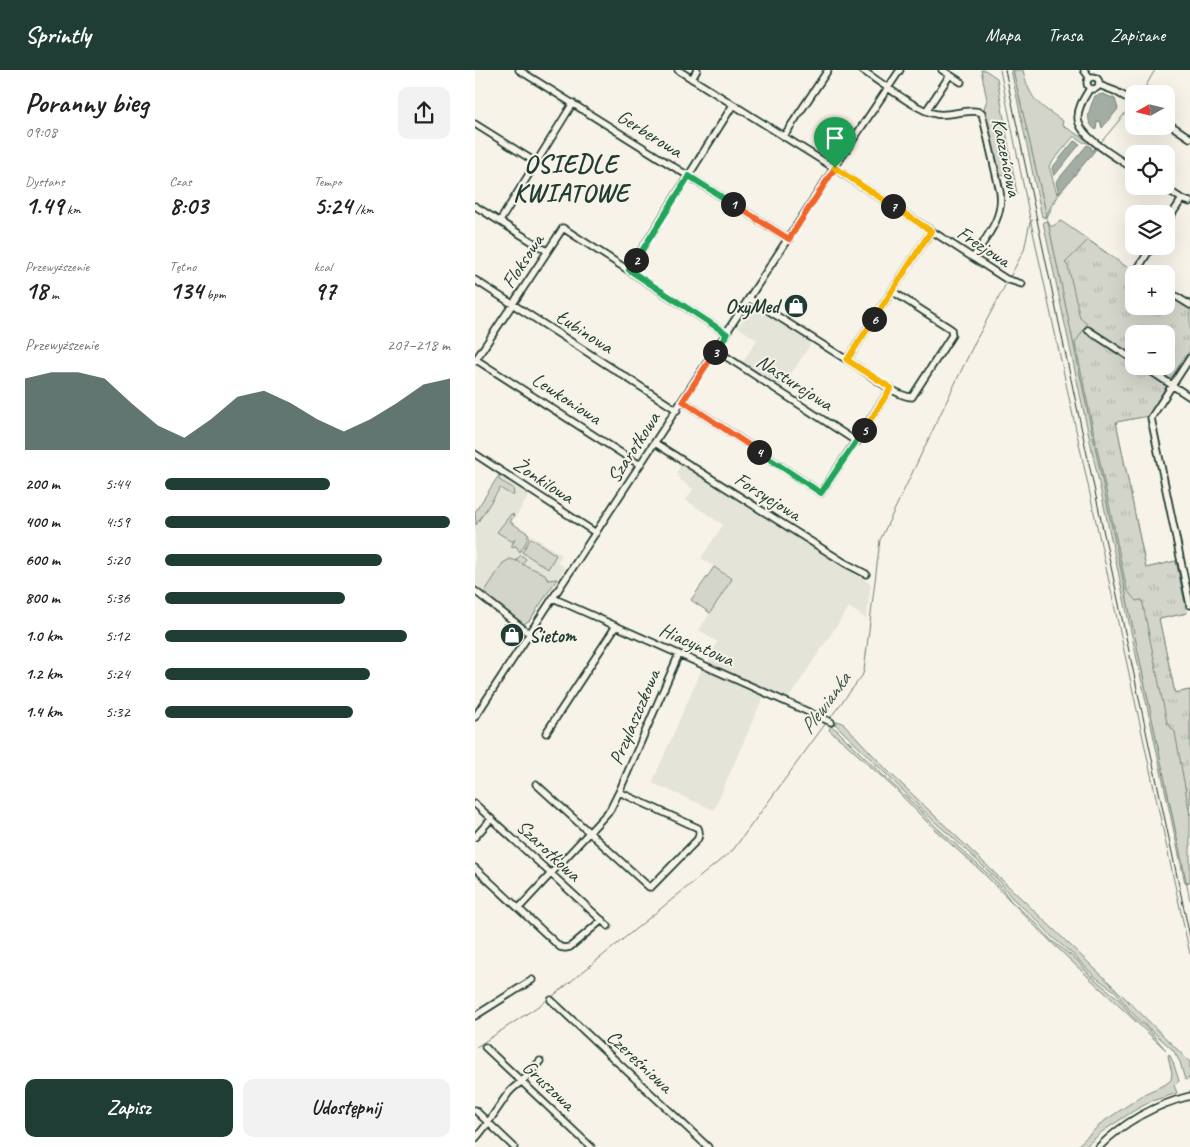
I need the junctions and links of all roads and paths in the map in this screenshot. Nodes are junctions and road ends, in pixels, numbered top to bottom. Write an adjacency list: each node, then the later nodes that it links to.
1 (519, 70): 17 (street, Gerberowa)
2 (678, 70): 11 (street, Frezjowa)
3 (697, 70): 11 (street)
4 (828, 70): 22 (street)
5 (862, 70): 14 (street, Kaczeńcowa)
6 (900, 70): 14 (street, Szarotkowa)
7 (942, 70): 9 (street)
8 (1084, 70): 10 (street)
9 (949, 75): 12 (street); 19 (street)
10 (1090, 78): 13 (street); 15 (street)
11 (691, 79): 18 (street, Frezjowa)
12 (961, 82)
13 (1099, 85): 15 (street); 16 (street)
14 (889, 88): 19 (street, Kaczeńcowa); 26 (street, Szarotkowa)
15 (1090, 88): 25 (street)
16 (1125, 97)
17 (573, 103): 24 (street); 27 (street, Gerberowa)
18 (733, 106): 22 (street, Frezjowa); 27 (street)
19 (926, 111): 37 (street, Kaczeńcowa)
20 (475, 124): 24 (street)
21 (1175, 128): 23 (street)
22 (784, 136): 26 (street, Frezjowa)
23 (1190, 138)
24 (537, 163): 33 (street)
25 (1125, 163)
26 (835, 168): 34 (street, Frezjowa); 35 (street, Szarotkowa)
27 (689, 176): 35 (street, Gerberowa); 38 (street)
28 (1175, 194): 29 (street)
29 (1182, 199): 30 (street); 32 (street)
30 (1190, 202)
31 (475, 206): 33 (street)
32 (1175, 210)
33 (500, 221): 36 (street)
34 (931, 231): 37 (street, Frezjowa); 41 (street)
35 (789, 239): 43 (street, Szarotkowa)
36 (547, 252): 38 (street, Floksowa); 44 (street, Floksowa)
37 (973, 258): 40 (street, Frezjowa)
38 (629, 270): 47 (street)
39 (475, 280): 44 (street, Łubinowa)
40 (1022, 284)
41 (892, 291): 52 (street); 55 (street)
42 (1175, 296): 45 (street)
43 (750, 299): 47 (street, Szarotkowa); 52 (street)
44 (513, 305): 51 (street, Floksowa); 58 (street, Łubinowa)
45 (1190, 305)
46 (1087, 330): 49 (street)
47 (727, 334): 48 (street, Szarotkowa)
48 (716, 350): 57 (street, Szarotkowa); 60 (street, Nasturcjowa)
49 (1125, 354)
50 (1190, 358): 54 (street)
51 (475, 360): 62 (street, Lewkoniowa)
52 (847, 360): 55 (street)
53 (1156, 375): 54 (street)
54 (1173, 386): 56 (street); 65 (street)
55 (891, 388): 60 (street)
56 (1190, 397)
57 (683, 401): 58 (street, Szarotkowa); 60 (street)
58 (677, 410): 59 (street, Szarotkowa)
59 (655, 442): 62 (street, Szarotkowa); 64 (street, Forsycjowa)
60 (857, 442)
61 (475, 454): 63 (street, Żonkilowa)
62 (641, 465): 63 (street, Szarotkowa)
63 (596, 533): 67 (street, Szarotkowa)
64 (866, 574)
65 (1188, 588): 68 (street)
66 (476, 593): 70 (street)
67 (553, 598): 69 (street, Hiacyntowa); 70 (street, Szarotkowa)
68 (1190, 605)
69 (616, 626): 71 (street, Hiacyntowa); 74 (street)
70 (530, 634): 72 (street, Szarotkowa)
71 (679, 654): 73 (street, Hiacyntowa); 76 (street, Przylaszczkowa)
72 (475, 717)
73 (828, 721)
74 (546, 733)
75 (535, 784): 79 (street)
76 (619, 792): 79 (street, Przylaszczkowa); 79 (street, Przylaszczkowa)
77 (475, 804): 78 (street, Szarotkowa)
78 (491, 819): 80 (street); 82 (street, Szarotkowa)
79 (589, 834): 82 (street, Przylaszczkowa)
80 (475, 837)
81 (475, 868): 83 (street)
82 (551, 874): 83 (street, Przylaszczkowa); 84 (street, Szarotkowa)
83 (519, 908): 84 (street)
84 (602, 920): 85 (street, Szarotkowa)
85 (608, 926)
86 (532, 980): 88 (street)
87 (551, 1000): 98 (street, Czereśniowa)
88 (475, 1016)
89 (485, 1047): 91 (street, Gruszowa)
90 (540, 1061): 91 (street)
91 (522, 1081): 94 (street); 97 (street, Gruszowa)
92 (1190, 1096): 99 (street)
93 (475, 1110): 94 (street)
94 (488, 1123): 95 (street); 96 (street)
95 (475, 1139)
96 (514, 1147)
97 (591, 1147)
98 (708, 1147)
99 (1099, 1147)

